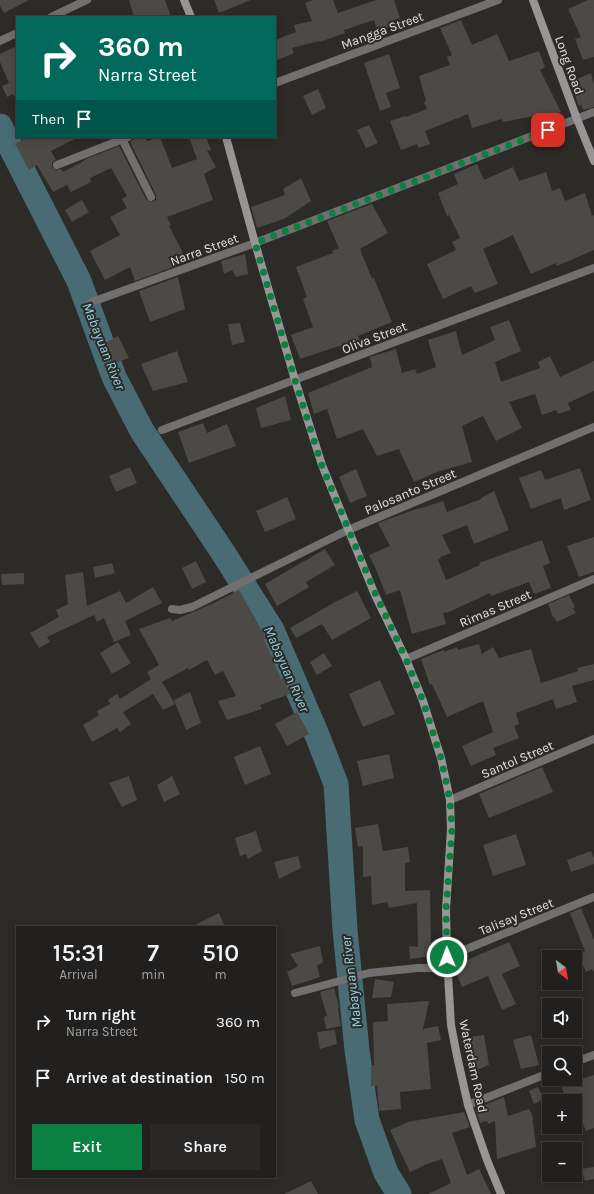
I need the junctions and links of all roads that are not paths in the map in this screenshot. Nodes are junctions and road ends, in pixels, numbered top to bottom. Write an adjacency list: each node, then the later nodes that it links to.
1 (87, 0): 5 (street)
2 (184, 0): 7 (street)
3 (498, 0): 10 (street, Mangga Street)
4 (533, 0): 12 (street, Long Road)
5 (65, 14): 6 (street)
6 (55, 16)
7 (191, 16)
8 (16, 33): 9 (street)
9 (0, 41)
10 (276, 83)
11 (594, 112): 12 (street, Narra Street)
12 (577, 119): 15 (street, Long Road); 18 (street, Narra Street)
13 (125, 138): 16 (street); 17 (street)
14 (226, 138): 18 (street, Waterdam Road)
15 (594, 161)
16 (57, 165)
17 (151, 197)
18 (255, 243): 20 (street, Narra Street); 21 (street, Waterdam Road)
19 (594, 268): 21 (street, Oliva Street)
20 (91, 302)
21 (295, 380): 23 (street, Oliva Street); 24 (street, Waterdam Road)
22 (594, 427): 24 (street, Palosanto Street)
23 (162, 430)
24 (348, 530): 26 (street, Palosanto Street); 27 (street, Waterdam Road)
25 (594, 579): 27 (street, Rimas Street)
26 (172, 609)
27 (406, 659): 29 (street, Waterdam Road)
28 (594, 739): 29 (street, Santol Street)
29 (450, 800): 31 (street, Waterdam Road)
30 (594, 897): 31 (street, Talisay Street)
31 (447, 957): 32 (street, Waterdam Road)
32 (448, 968): 33 (street); 37 (street, Waterdam Road)
33 (295, 993)
34 (594, 1055): 35 (street)
35 (582, 1059)
36 (542, 1076): 37 (street)
37 (468, 1104): 38 (street, Waterdam Road)
38 (501, 1194)

